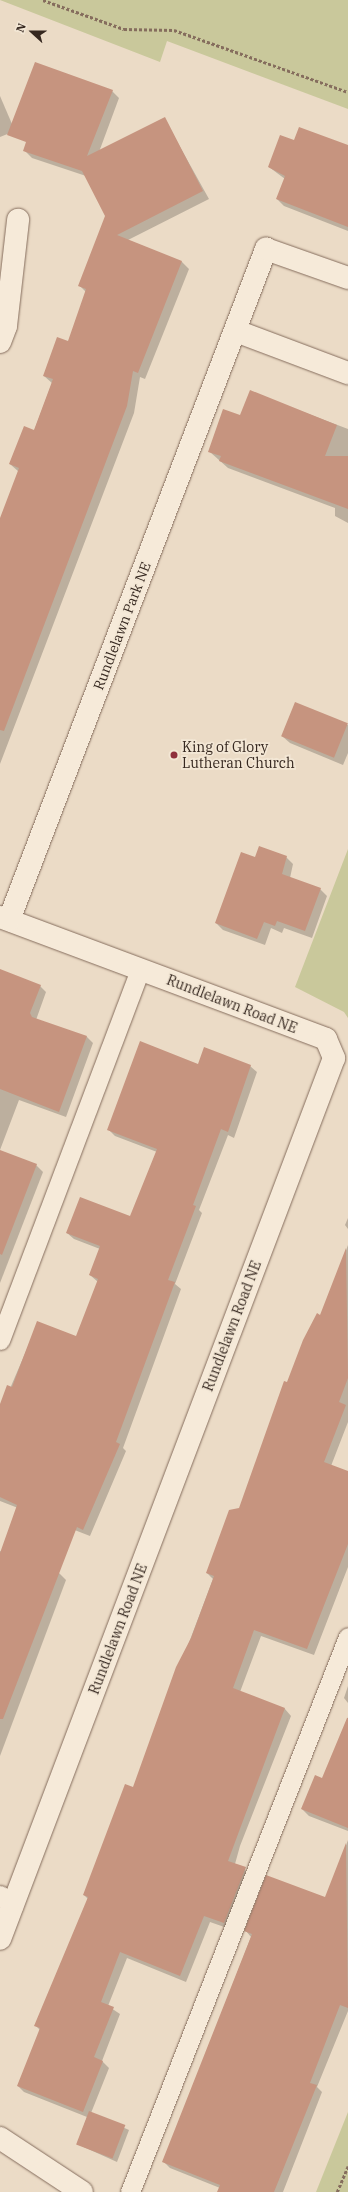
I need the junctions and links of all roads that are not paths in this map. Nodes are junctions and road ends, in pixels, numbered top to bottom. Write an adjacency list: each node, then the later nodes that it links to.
1 (18, 220): 4 (street)
2 (348, 278): 3 (street, Rundlelawn Park NE)
3 (236, 331): 5 (street); 6 (street, Rundlelawn Park NE)
4 (0, 342)
5 (348, 373)
6 (5, 919): 7 (street, Rundlelawn Road NE)
7 (140, 969): 8 (street, Rundlelawn Road NE); 9 (lane)
8 (341, 1059): 11 (street, Rundlelawn Road NE)
9 (0, 1340)
10 (348, 1637): 15 (lane)
11 (6, 1900): 12 (street, Rundlelawn Road NE)
12 (0, 1939)
13 (0, 2138): 14 (street)
14 (82, 2192)
15 (130, 2192)

